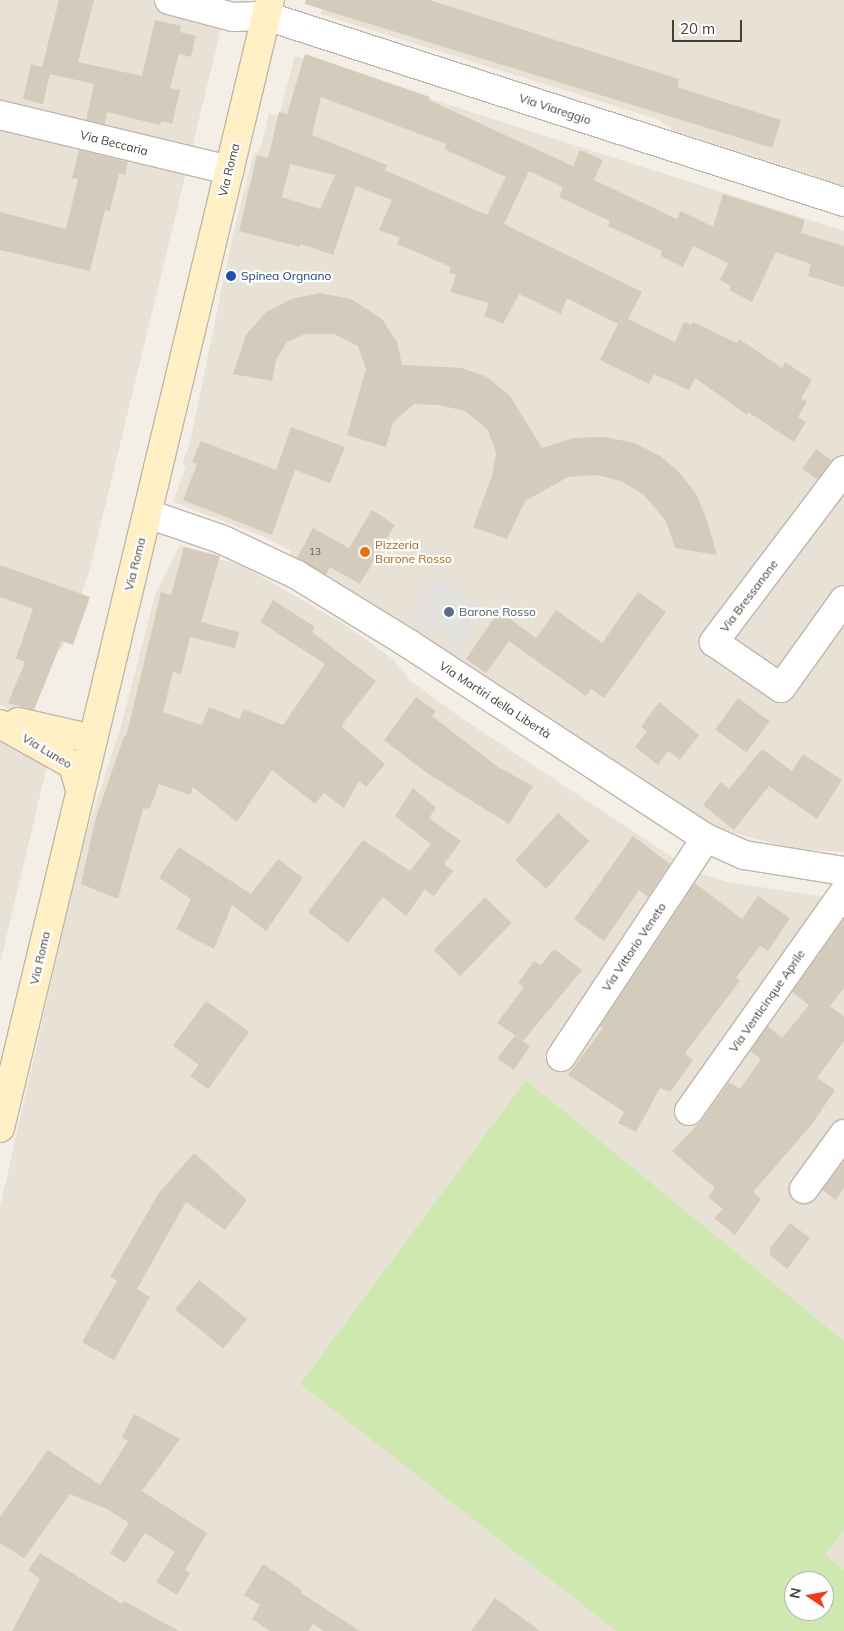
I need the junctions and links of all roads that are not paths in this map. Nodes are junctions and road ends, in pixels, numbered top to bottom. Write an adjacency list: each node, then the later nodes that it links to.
1 (169, 0): 2 (street, Via Viareggio)
2 (268, 8): 4 (street, Via Roma); 5 (street, Via Viareggio)
3 (0, 115): 4 (street, Via Beccaria)
4 (229, 170): 7 (street, Via Roma)
5 (844, 202)
6 (844, 470): 8 (street, Via Bressanone)
7 (148, 514): 11 (street, Via Roma); 13 (street, Via Martiri della Libertà)
8 (844, 600)
9 (0, 718): 11 (street, Via Luneo)
10 (0, 724): 12 (street, Via Luneo)
11 (92, 740): 12 (street, Via Roma)
12 (80, 789): 18 (street, Via Roma)
13 (706, 838): 14 (street, Via Martiri della Libertà); 16 (street, Via Vittorio Veneto)
14 (844, 871)
15 (844, 892): 17 (street, Via Venticinque Aprile)
16 (561, 1057)
17 (689, 1111)
18 (0, 1128)
19 (844, 1134): 20 (street)
20 (804, 1189)

